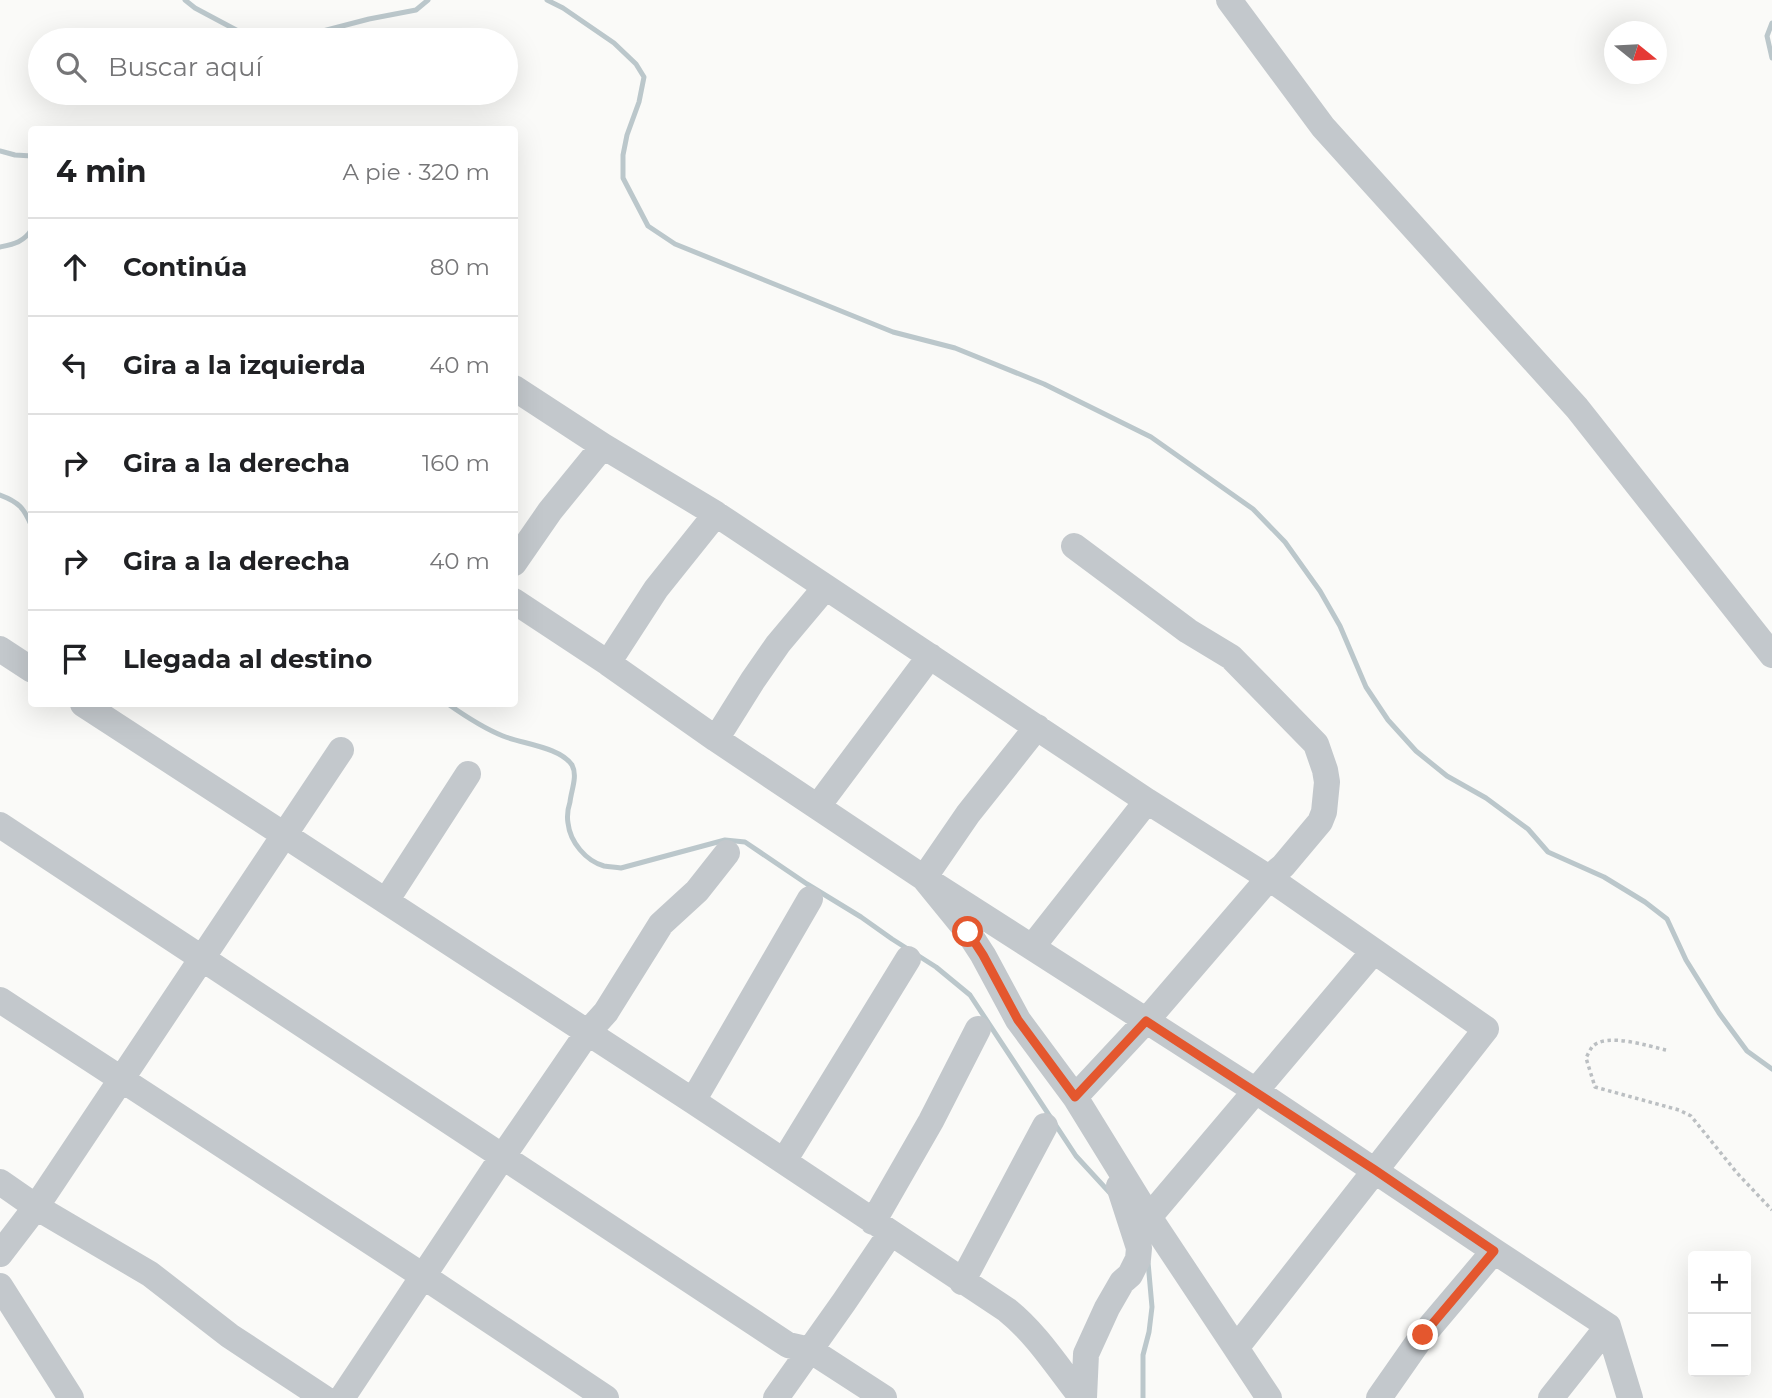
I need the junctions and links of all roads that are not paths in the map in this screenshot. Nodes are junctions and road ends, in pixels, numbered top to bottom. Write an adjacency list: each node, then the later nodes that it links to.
1 (1229, 0): 10 (street)
2 (518, 391): 3 (street)
3 (603, 446): 4 (street); 6 (street)
4 (716, 514): 7 (street); 12 (street)
5 (1074, 546): 25 (street)
6 (518, 557)
7 (825, 588): 11 (street); 16 (street)
8 (518, 604): 12 (street)
9 (0, 649): 13 (street)
10 (1772, 655)
11 (930, 656): 15 (street); 20 (street)
12 (608, 663): 16 (street)
13 (28, 667)
14 (88, 707): 22 (street)
15 (1037, 727): 19 (street); 24 (street)
16 (716, 739): 20 (street)
17 (341, 750): 22 (street)
18 (468, 774): 27 (street)
19 (1147, 802): 25 (street); 28 (street)
20 (818, 806): 24 (street)
21 (0, 825): 30 (street)
22 (284, 835): 27 (street); 30 (street)
23 (727, 853): 35 (street)
24 (924, 878): 28 (street); 38 (street)
25 (1269, 878): 29 (street); 33 (street)
26 (810, 899): 39 (street)
27 (386, 901): 35 (street)
28 (1032, 947): 33 (street)
29 (1374, 951): 37 (street); 44 (street)
30 (203, 957): 36 (street); 42 (street)
31 (908, 959): 43 (street)
32 (0, 1000): 36 (street)
33 (1146, 1021): 37 (street); 38 (street)
34 (978, 1029): 48 (street)
35 (588, 1032): 39 (street); 42 (street)
36 (121, 1077): 46 (street); 51 (street)
37 (1255, 1091): 44 (street); 47 (street)
38 (1075, 1097): 41 (street)
39 (693, 1101): 43 (street)
40 (1045, 1126): 52 (street)
41 (1107, 1148): 47 (street); 63 (street)
42 (503, 1156): 51 (street); 56 (street)
43 (784, 1161): 48 (street)
44 (1375, 1170): 49 (street); 55 (street)
45 (0, 1182): 46 (street)
46 (36, 1207): 50 (street); 58 (street)
47 (1149, 1217): 55 (street)
48 (882, 1228): 52 (street); 56 (street)
49 (1494, 1251): 54 (street); 65 (street)
50 (0, 1254)
51 (423, 1276): 59 (street); 60 (street)
52 (962, 1282): 63 (street)
53 (0, 1286): 57 (street)
54 (1608, 1326): 66 (street); 67 (street)
55 (1236, 1348): 64 (street)
56 (810, 1350): 61 (street); 62 (street)
57 (71, 1398)
58 (324, 1398)
59 (342, 1398)
60 (606, 1398)
61 (776, 1398)
62 (884, 1398)
63 (1083, 1398)
64 (1269, 1398)
65 (1379, 1398)
66 (1550, 1398)
67 (1630, 1398)

